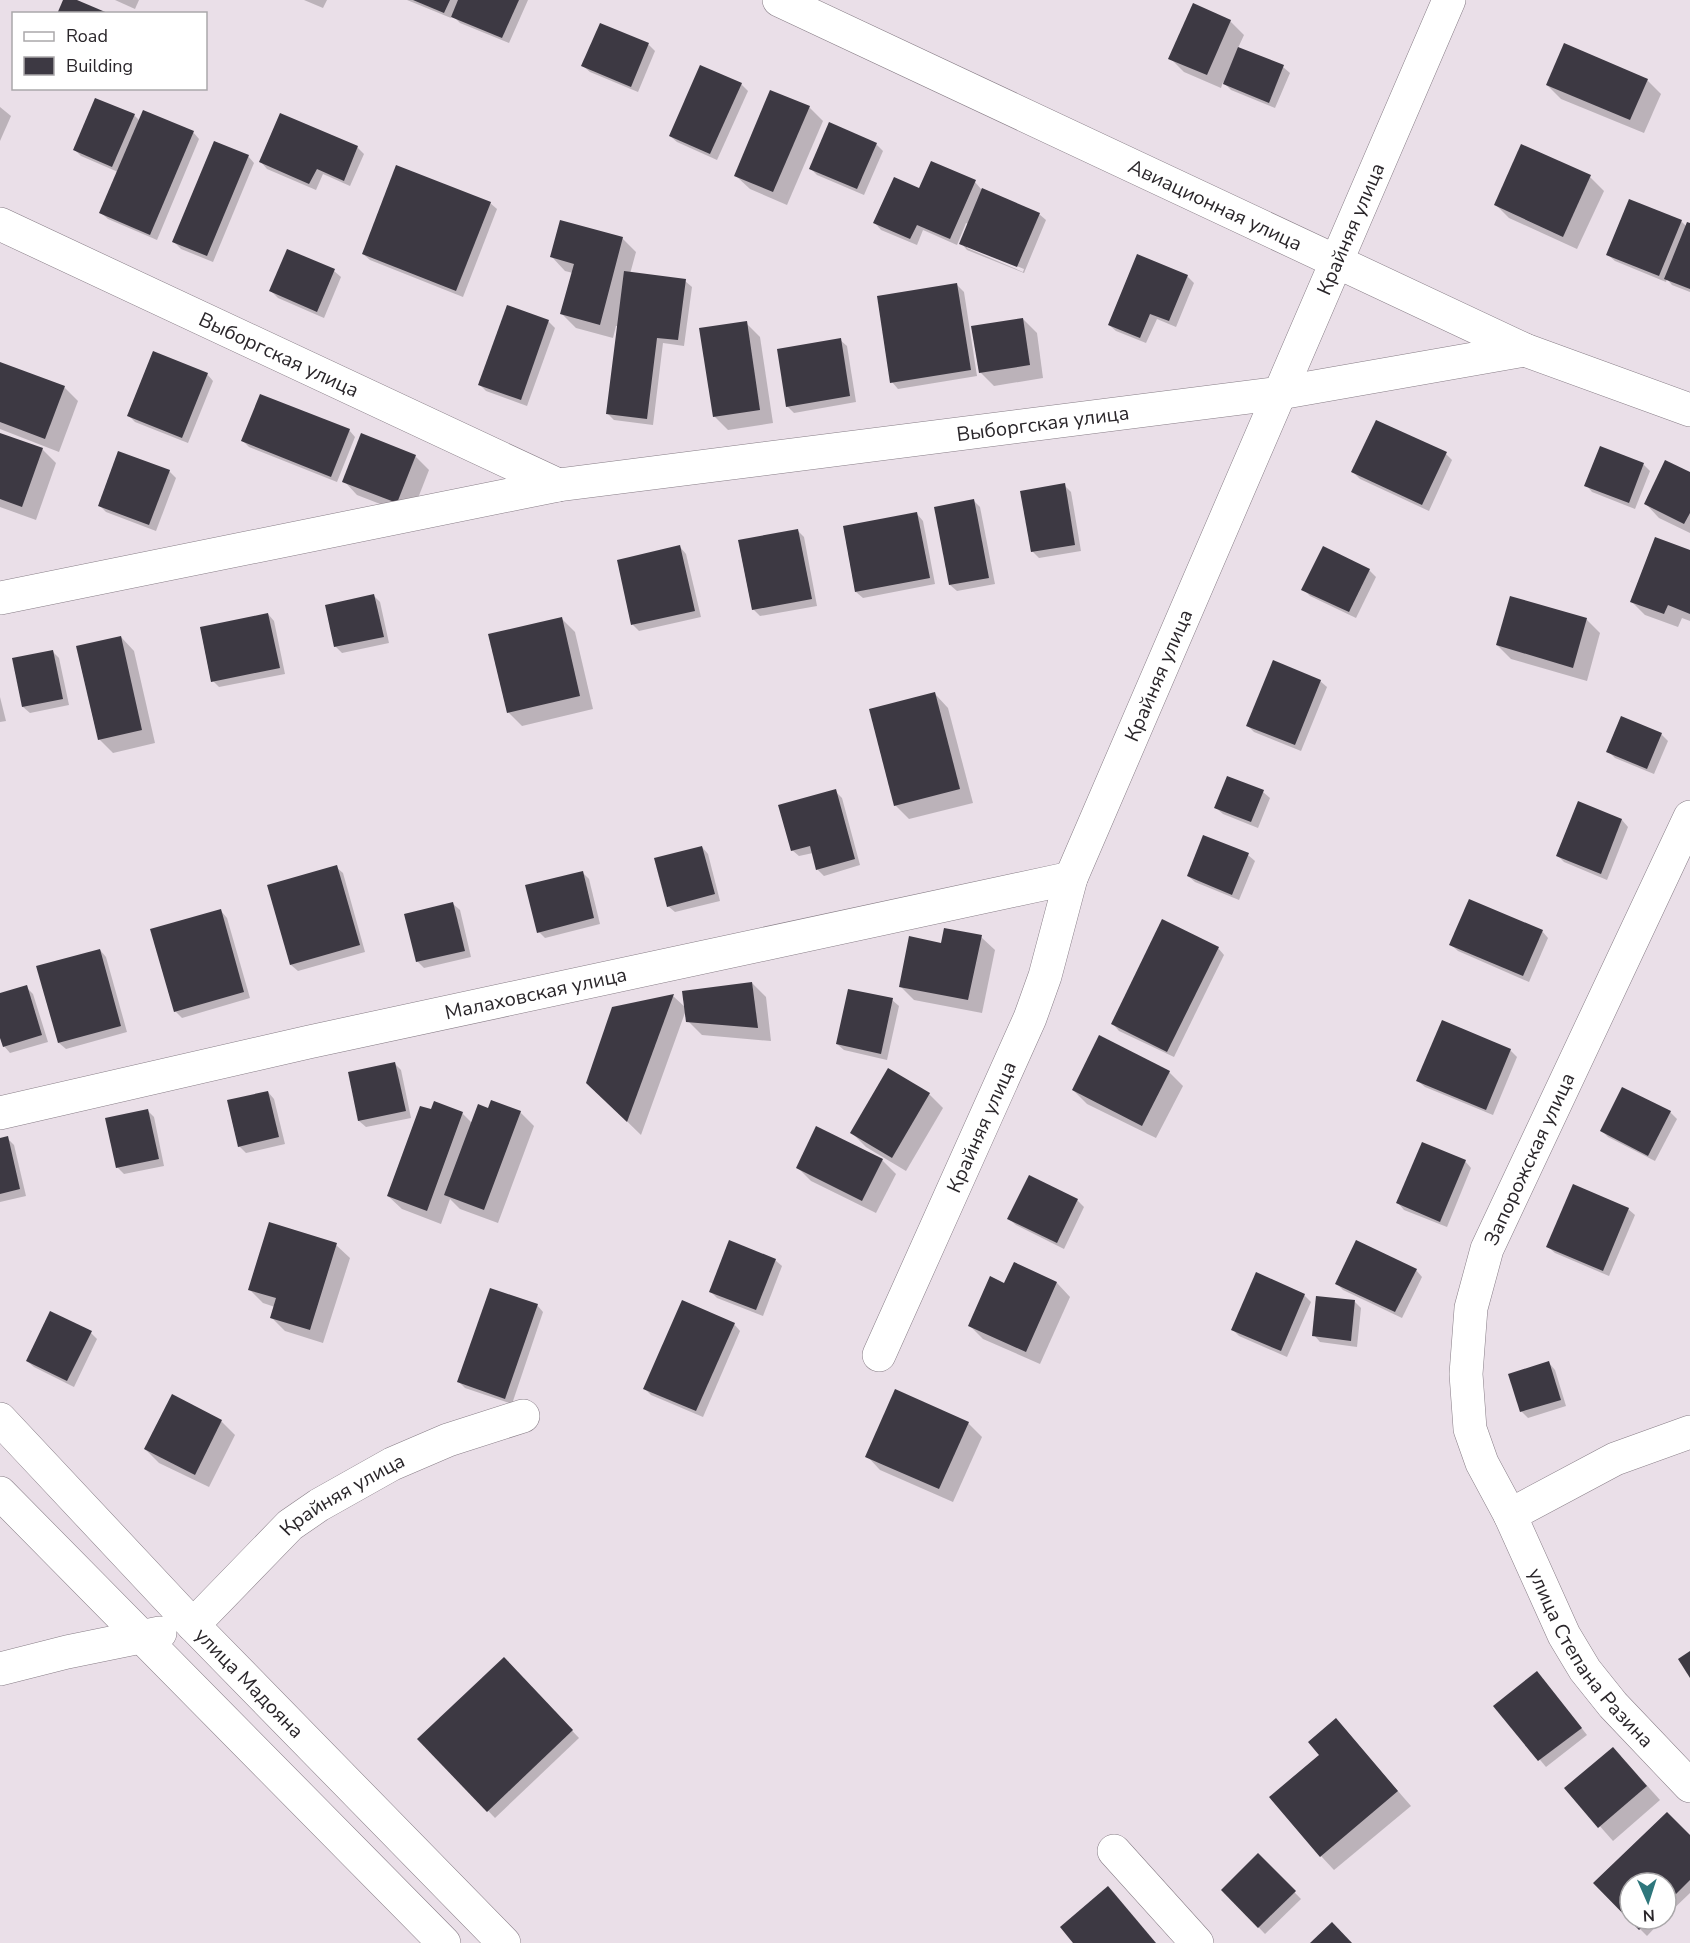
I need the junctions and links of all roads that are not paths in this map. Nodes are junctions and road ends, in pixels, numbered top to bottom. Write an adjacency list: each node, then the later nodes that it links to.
1 (779, 0): 3 (street, Авиационная улица)
2 (1449, 0): 5 (street, Крайняя улица)
3 (833, 11): 5 (street, Авиационная улица)
4 (0, 224): 9 (street, Выборгская улица)
5 (1337, 261): 6 (street, Авиационная улица); 7 (street, Крайняя улица)
6 (1524, 350): 7 (street, Выборгская улица); 8 (street, Авиационная улица)
7 (1280, 393): 9 (street, Выборгская улица); 12 (street, Крайняя улица)
8 (1690, 410)
9 (558, 485): 10 (street, Выборгская улица)
10 (0, 598)
11 (1690, 817): 19 (street, Запорожская улица)
12 (1071, 878): 13 (street, Малаховская улица); 14 (street, Крайняя улица)
13 (0, 1113)
14 (879, 1355)
15 (523, 1416): 20 (street, Крайняя улица)
16 (0, 1419): 20 (street, улица Мадояна)
17 (1690, 1432): 19 (street)
18 (0, 1493): 21 (street)
19 (1510, 1515): 23 (street, улица Степана Разина)
20 (194, 1625): 21 (street); 26 (street, улица Мадояна)
21 (142, 1636): 22 (street); 25 (street)
22 (0, 1669)
23 (1690, 1786)
24 (1114, 1851): 27 (street)
25 (444, 1943)
26 (504, 1943)
27 (1197, 1943)

